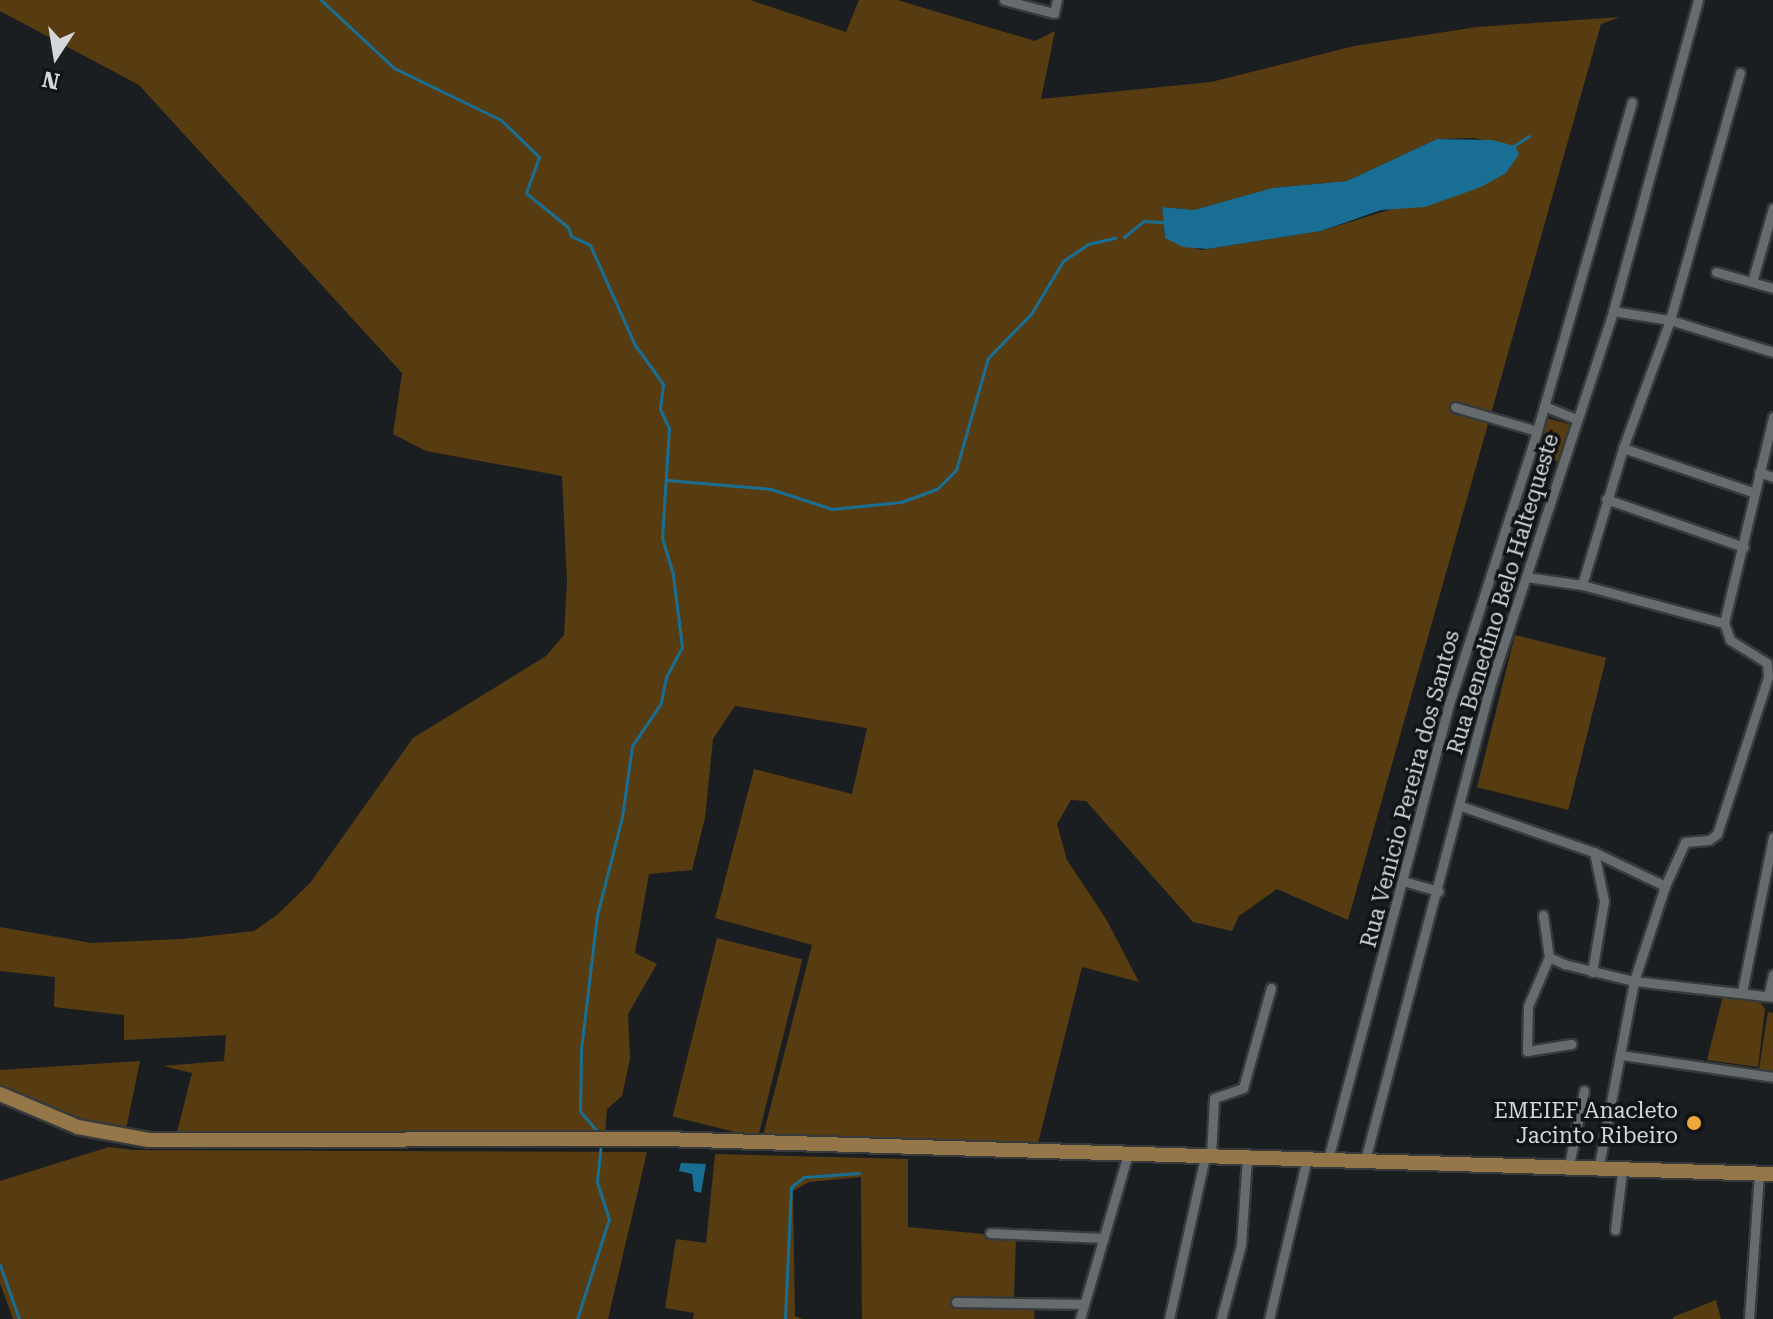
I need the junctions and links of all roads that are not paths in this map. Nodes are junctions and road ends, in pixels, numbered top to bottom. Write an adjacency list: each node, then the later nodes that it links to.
1 (1004, 0): 2 (street)
2 (1057, 0)
3 (1698, 0): 10 (street, Rua Benedino Belo Haltequeste)
4 (1740, 73): 11 (street)
5 (1632, 102): 13 (street, Rua Venicio Pereira dos Santos)
6 (1773, 208): 8 (street)
7 (1716, 272): 8 (street)
8 (1752, 282): 9 (street)
9 (1773, 288)
10 (1613, 311): 11 (street); 16 (street, Rua Benedino Belo Haltequeste)
11 (1670, 320): 12 (street); 18 (street)
12 (1773, 352)
13 (1544, 406): 16 (street); 17 (street, Rua Venicio Pereira dos Santos)
14 (1455, 407): 17 (street)
15 (1773, 417): 19 (street)
16 (1576, 419): 24 (street, Rua Benedino Belo Haltequeste)
17 (1537, 431): 30 (street, Rua Venicio Pereira dos Santos)
18 (1623, 448): 21 (street); 22 (street)
19 (1759, 472): 20 (street); 21 (street)
20 (1773, 477)
21 (1755, 493): 23 (street)
22 (1606, 499): 23 (street); 25 (street)
23 (1744, 547): 26 (street)
24 (1526, 577): 25 (street); 27 (street, Rua Benedino Belo Haltequeste)
25 (1582, 585): 26 (street)
26 (1724, 623): 31 (street)
27 (1461, 806): 29 (street); 32 (street, Rua Benedino Belo Haltequeste)
28 (1773, 837): 39 (street)
29 (1594, 852): 31 (street); 35 (street)
30 (1403, 881): 32 (street); 50 (street, Rua Venicio Pereira dos Santos)
31 (1665, 886): 37 (street)
32 (1439, 891): 51 (street, Rua Benedino Belo Haltequeste)
33 (1543, 915): 34 (street)
34 (1549, 957): 35 (street); 41 (street)
35 (1592, 972): 37 (street)
36 (1773, 975): 40 (street)
37 (1634, 981): 39 (street); 42 (street)
38 (1271, 988): 47 (street)
39 (1742, 992): 40 (street)
40 (1770, 996)
41 (1571, 1044)
42 (1621, 1055): 43 (street); 53 (street)
43 (1773, 1077)
44 (1584, 1091): 52 (street)
45 (0, 1094): 46 (main road)
46 (1128, 1154): 47 (main road); 58 (street)
47 (1208, 1156): 48 (main road); 62 (street)
48 (1247, 1157): 49 (main road); 63 (street)
49 (1307, 1158): 50 (main road); 64 (street)
50 (1328, 1159): 51 (main road)
51 (1365, 1160): 52 (main road)
52 (1568, 1170): 53 (main road)
53 (1598, 1170): 54 (main road)
54 (1622, 1171): 55 (main road); 56 (street)
55 (1766, 1174): 65 (street)
56 (1615, 1230)
57 (990, 1233): 58 (street)
58 (1104, 1238): 60 (street)
59 (956, 1302): 60 (street)
60 (1084, 1304): 61 (street)
61 (1080, 1319)
62 (1169, 1319)
63 (1221, 1319)
64 (1269, 1319)
65 (1749, 1319)

